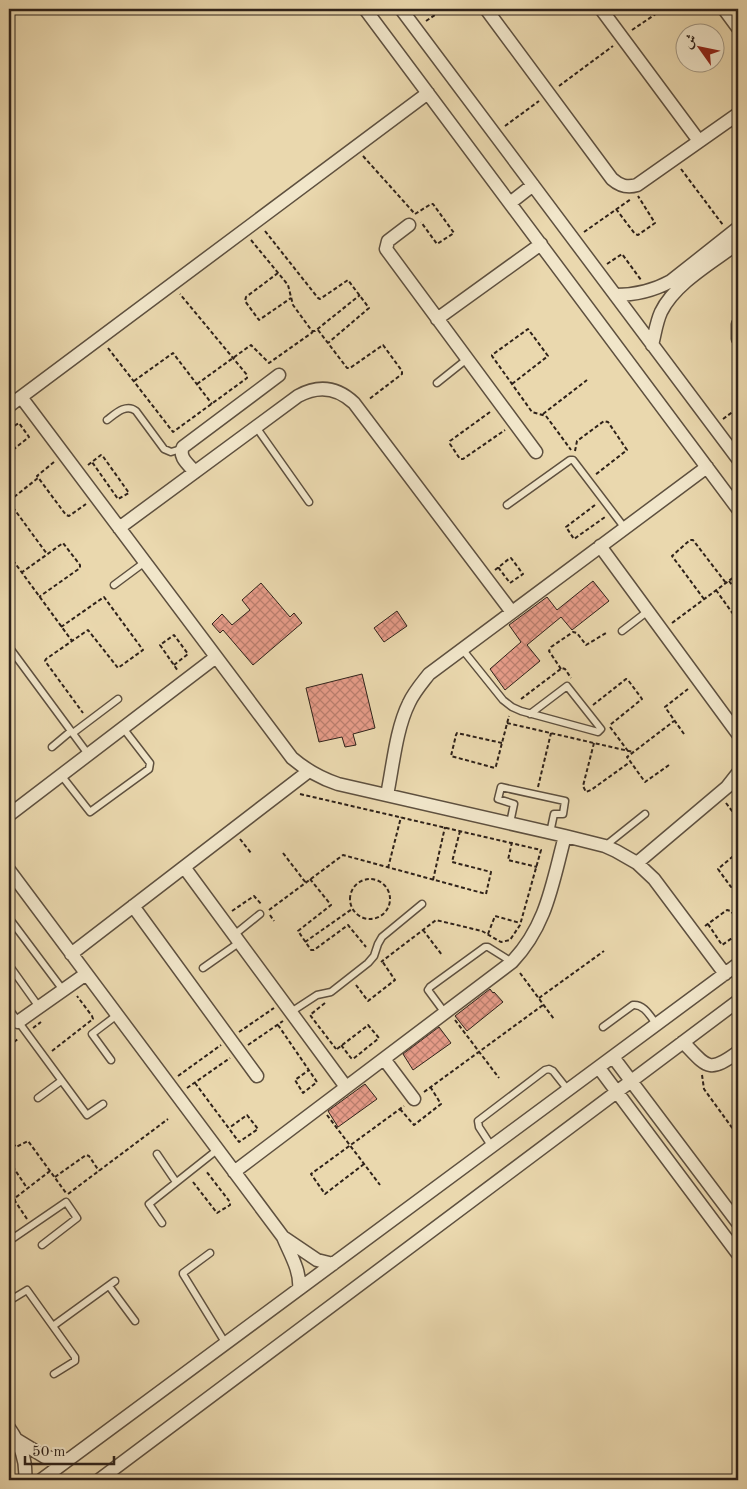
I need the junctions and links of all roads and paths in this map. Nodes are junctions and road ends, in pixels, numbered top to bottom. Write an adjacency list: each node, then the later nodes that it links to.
1 (365, 9): 11 (street)
2 (402, 9): 8 (street)
3 (444, 9): 8 (path)
4 (486, 9): 15 (street)
5 (600, 9): 10 (street)
6 (663, 9): 10 (path)
7 (724, 9): 9 (street)
8 (416, 28): 16 (street)
9 (738, 28)
10 (622, 38): 13 (street)
11 (428, 93): 14 (street); 17 (street)
12 (738, 114): 13 (street)
13 (699, 141): 15 (street)
14 (355, 147): 19 (street); 20 (path)
15 (674, 159): 22 (path)
16 (534, 185): 17 (street); 23 (street)
17 (510, 203): 24 (street)
18 (616, 209): 18 (path); 23 (path)
19 (257, 221): 21 (street); 30 (path)
20 (415, 223): 32 (street)
21 (244, 231): 26 (path); 27 (street)
22 (736, 235): 28 (street); 39 (street)
23 (574, 239): 25 (street)
24 (541, 244): 32 (street); 66 (street)
25 (597, 271): 28 (path); 29 (street)
26 (278, 273): 31 (path); 31 (path)
27 (172, 284): 36 (street); 40 (path)
28 (649, 291): 29 (street)
29 (615, 294): 39 (street)
30 (360, 295): 34 (path); 38 (path)
31 (291, 298): 35 (path)
32 (437, 319): 41 (street)
33 (738, 324): 37 (street)
34 (317, 329): 35 (path); 38 (path)
35 (313, 332): 40 (path)
36 (100, 338): 44 (path); 48 (street)
37 (738, 339)
38 (328, 343): 52 (path)
39 (652, 346): 57 (street)
40 (234, 358): 46 (path); 49 (path)
41 (467, 360): 45 (lane); 50 (street)
42 (279, 375): 60 (street)
43 (587, 380): 54 (path)
44 (133, 381): 46 (path); 49 (path)
45 (437, 383)
46 (197, 384): 49 (path)
47 (512, 384): 47 (path); 54 (path)
48 (21, 397): 51 (street); 63 (street)
49 (212, 404)
50 (500, 405): 56 (street); 56 (path)
51 (9, 406)
52 (358, 408): 58 (street); 87 (street)
53 (738, 408): 57 (path)
54 (542, 414): 70 (path)
55 (107, 420): 60 (lane)
56 (514, 423): 61 (street)
57 (713, 426): 64 (street)
58 (256, 427): 68 (street); 74 (lane)
59 (9, 429): 62 (path)
60 (181, 449): 68 (street)
61 (536, 452)
62 (9, 453)
63 (64, 454): 67 (street); 69 (path)
64 (738, 459)
65 (92, 462): 65 (path); 67 (path)
66 (707, 467): 76 (street); 79 (street)
67 (78, 472): 71 (street)
68 (195, 472): 78 (street)
69 (38, 478): 71 (path); 73 (path)
70 (589, 479): 72 (lane); 75 (lane)
71 (96, 496): 78 (street)
72 (603, 499): 77 (lane); 77 (path)
73 (9, 502): 81 (path)
74 (309, 502)
75 (507, 505)
76 (738, 509)
77 (612, 511): 79 (lane)
78 (120, 528): 83 (street)
79 (624, 528): 80 (street)
80 (600, 546): 95 (street); 96 (street)
81 (47, 554): 85 (path); 93 (path)
82 (9, 555): 85 (path)
83 (145, 562): 90 (lane); 105 (street)
84 (498, 567): 84 (path); 87 (path)
85 (22, 573): 93 (path)
86 (738, 574): 88 (path)
87 (485, 577): 95 (street)
88 (729, 581): 89 (path); 92 (path)
89 (726, 583): 91 (path); 94 (path)
90 (114, 585)
91 (716, 590): 94 (path); 97 (path)
92 (738, 593)
93 (39, 597): 98 (path)
94 (704, 599): 100 (path)
95 (511, 612): 104 (street)
96 (648, 612): 99 (lane); 100 (street)
97 (738, 621)
98 (61, 627): 102 (path); 102 (path)
99 (622, 631)
100 (663, 631): 108 (street)
101 (606, 633): 107 (path)
102 (72, 641): 114 (path)
103 (9, 647): 119 (lane)
104 (461, 648): 112 (lane); 138 (street)
105 (216, 657): 109 (street); 132 (street)
106 (174, 665): 106 (path); 109 (path)
107 (561, 669)
108 (699, 680): 115 (path); 122 (street)
109 (185, 681): 118 (street)
110 (118, 699): 114 (lane)
111 (593, 705): 117 (path)
112 (512, 707): 113 (lane); 116 (path)
113 (530, 714): 113 (lane)
114 (89, 721): 119 (lane)
115 (674, 721): 121 (path); 128 (path)
116 (507, 723): 120 (path); 125 (path)
117 (609, 726)
118 (123, 728): 129 (street); 134 (lane)
119 (72, 732): 127 (lane); 129 (lane)
120 (551, 733): 126 (path); 135 (path)
121 (684, 734)
122 (738, 734)
123 (9, 735): 124 (path)
124 (9, 740)
125 (502, 743): 125 (path)
126 (594, 743): 128 (path); 130 (path)
127 (52, 747)
128 (633, 752): 130 (path)
129 (88, 754): 134 (street)
130 (630, 762): 131 (path)
131 (669, 765)
132 (309, 772): 138 (street); 155 (street)
133 (738, 773): 136 (street)
134 (61, 775): 140 (street)
135 (537, 794): 143 (lane); 146 (lane)
136 (719, 794): 142 (path); 154 (street)
137 (297, 795): 141 (path)
138 (387, 795): 143 (street)
139 (645, 814): 150 (lane)
140 (9, 815)
141 (401, 817): 144 (path); 157 (path)
142 (738, 819)
143 (510, 823): 146 (street)
144 (445, 827): 145 (path); 160 (path)
145 (460, 830): 149 (path); 160 (path)
146 (550, 833): 147 (street)
147 (565, 836): 150 (street); 185 (street)
148 (240, 839): 153 (path)
149 (512, 842): 156 (path); 156 (path)
150 (605, 846): 154 (street)
151 (738, 852): 162 (path)
152 (283, 853): 161 (path)
153 (251, 854)
154 (637, 863): 176 (street)
155 (184, 867): 164 (street); 178 (street)
156 (537, 867): 172 (path)
157 (388, 868): 159 (path); 160 (path)
158 (9, 870): 181 (street)
159 (310, 879): 161 (path); 179 (path)
160 (432, 880)
161 (306, 882): 167 (path)
162 (738, 882)
163 (422, 904): 183 (lane)
164 (133, 906): 181 (street); 223 (street)
165 (352, 909): 165 (path); 179 (path)
166 (232, 910): 167 (path)
167 (267, 912): 171 (path)
168 (260, 914): 178 (lane)
169 (9, 918): 193 (lane)
170 (738, 920): 173 (path)
171 (274, 921)
172 (521, 923): 175 (path); 175 (path)
173 (708, 924): 176 (path); 177 (path)
174 (423, 930): 175 (path); 182 (path); 184 (path)
175 (488, 934)
176 (695, 934): 191 (street)
177 (738, 934)
178 (237, 939): 189 (lane); 201 (street)
179 (305, 942): 183 (path)
180 (604, 951): 195 (path)
181 (71, 954): 190 (street)
182 (442, 955)
183 (374, 956): 192 (lane)
184 (382, 961): 188 (path); 192 (path)
185 (512, 962): 195 (path); 200 (street); 200 (lane)
186 (738, 964): 191 (street)
187 (9, 965): 198 (lane)
188 (375, 966)
189 (203, 968)
190 (86, 974): 193 (street); 202 (street)
191 (725, 974): 207 (street)
192 (350, 977): 201 (lane)
193 (63, 990): 198 (street)
194 (75, 997): 216 (path)
195 (539, 998): 204 (path)
196 (738, 1001): 210 (street)
197 (325, 1003): 213 (path)
198 (39, 1006): 205 (street)
199 (9, 1009): 205 (lane)
200 (446, 1011): 218 (street); 224 (path)
201 (291, 1012): 217 (street)
202 (117, 1015): 219 (lane); 242 (street)
203 (47, 1018): 209 (path)
204 (554, 1019)
205 (18, 1022): 209 (lane)
206 (278, 1024): 222 (path)
207 (657, 1025): 208 (lane); 215 (street)
208 (603, 1027)
209 (27, 1033): 212 (path); 216 (lane)
210 (683, 1042): 220 (street); 226 (street)
211 (341, 1045): 211 (path); 213 (path)
212 (9, 1046)
213 (336, 1049): 217 (path)
214 (738, 1052): 220 (street)
215 (613, 1057): 221 (street); 226 (street)
216 (44, 1058): 225 (lane)
217 (325, 1058): 228 (street)
218 (384, 1058): 228 (street); 233 (street)
219 (111, 1060)
220 (704, 1063): 239 (path)
221 (599, 1068): 230 (street); 231 (street)
222 (309, 1070): 222 (path)
223 (256, 1076)
224 (499, 1078)
225 (61, 1080): 232 (lane); 234 (lane)
226 (631, 1080): 231 (street); 254 (street)
227 (195, 1082): 238 (path)
228 (346, 1087): 235 (street)
229 (430, 1087): 236 (path)
230 (568, 1090): 241 (street); 241 (lane)
231 (616, 1092): 261 (street); 276 (street)
232 (38, 1098)
233 (414, 1099)
234 (103, 1104)
235 (321, 1106): 248 (street); 252 (path)
236 (400, 1109)
237 (168, 1119): 247 (path)
238 (229, 1128): 238 (path)
239 (738, 1136)
240 (9, 1138): 246 (path)
241 (492, 1147): 262 (street)
242 (218, 1150): 245 (lane); 248 (street)
243 (157, 1154): 251 (lane)
244 (9, 1161): 253 (path)
245 (200, 1164): 249 (lane); 249 (path)
246 (50, 1171): 250 (path); 253 (path)
247 (99, 1171): 250 (path); 250 (path)
248 (234, 1172): 257 (street)
249 (187, 1174): 251 (lane)
250 (55, 1177)
251 (176, 1182): 255 (lane)
252 (380, 1185)
253 (28, 1188): 256 (path)
254 (738, 1223)
255 (162, 1224)
256 (32, 1225): 258 (lane); 259 (lane)
257 (283, 1237): 262 (street); 265 (street)
258 (9, 1241)
259 (42, 1245)
260 (210, 1253): 269 (lane)
261 (738, 1254)
262 (333, 1264): 265 (street)
263 (115, 1281): 264 (lane)
264 (109, 1286): 267 (lane); 268 (lane)
265 (299, 1289): 269 (street)
266 (9, 1301): 268 (lane)
267 (135, 1322)
268 (53, 1326): 270 (lane)
269 (226, 1344): 273 (street)
270 (54, 1374)
271 (9, 1428): 272 (street)
272 (17, 1440): 273 (street); 274 (street)
273 (68, 1460): 275 (street)
274 (25, 1480)
275 (41, 1480)
276 (99, 1480)

